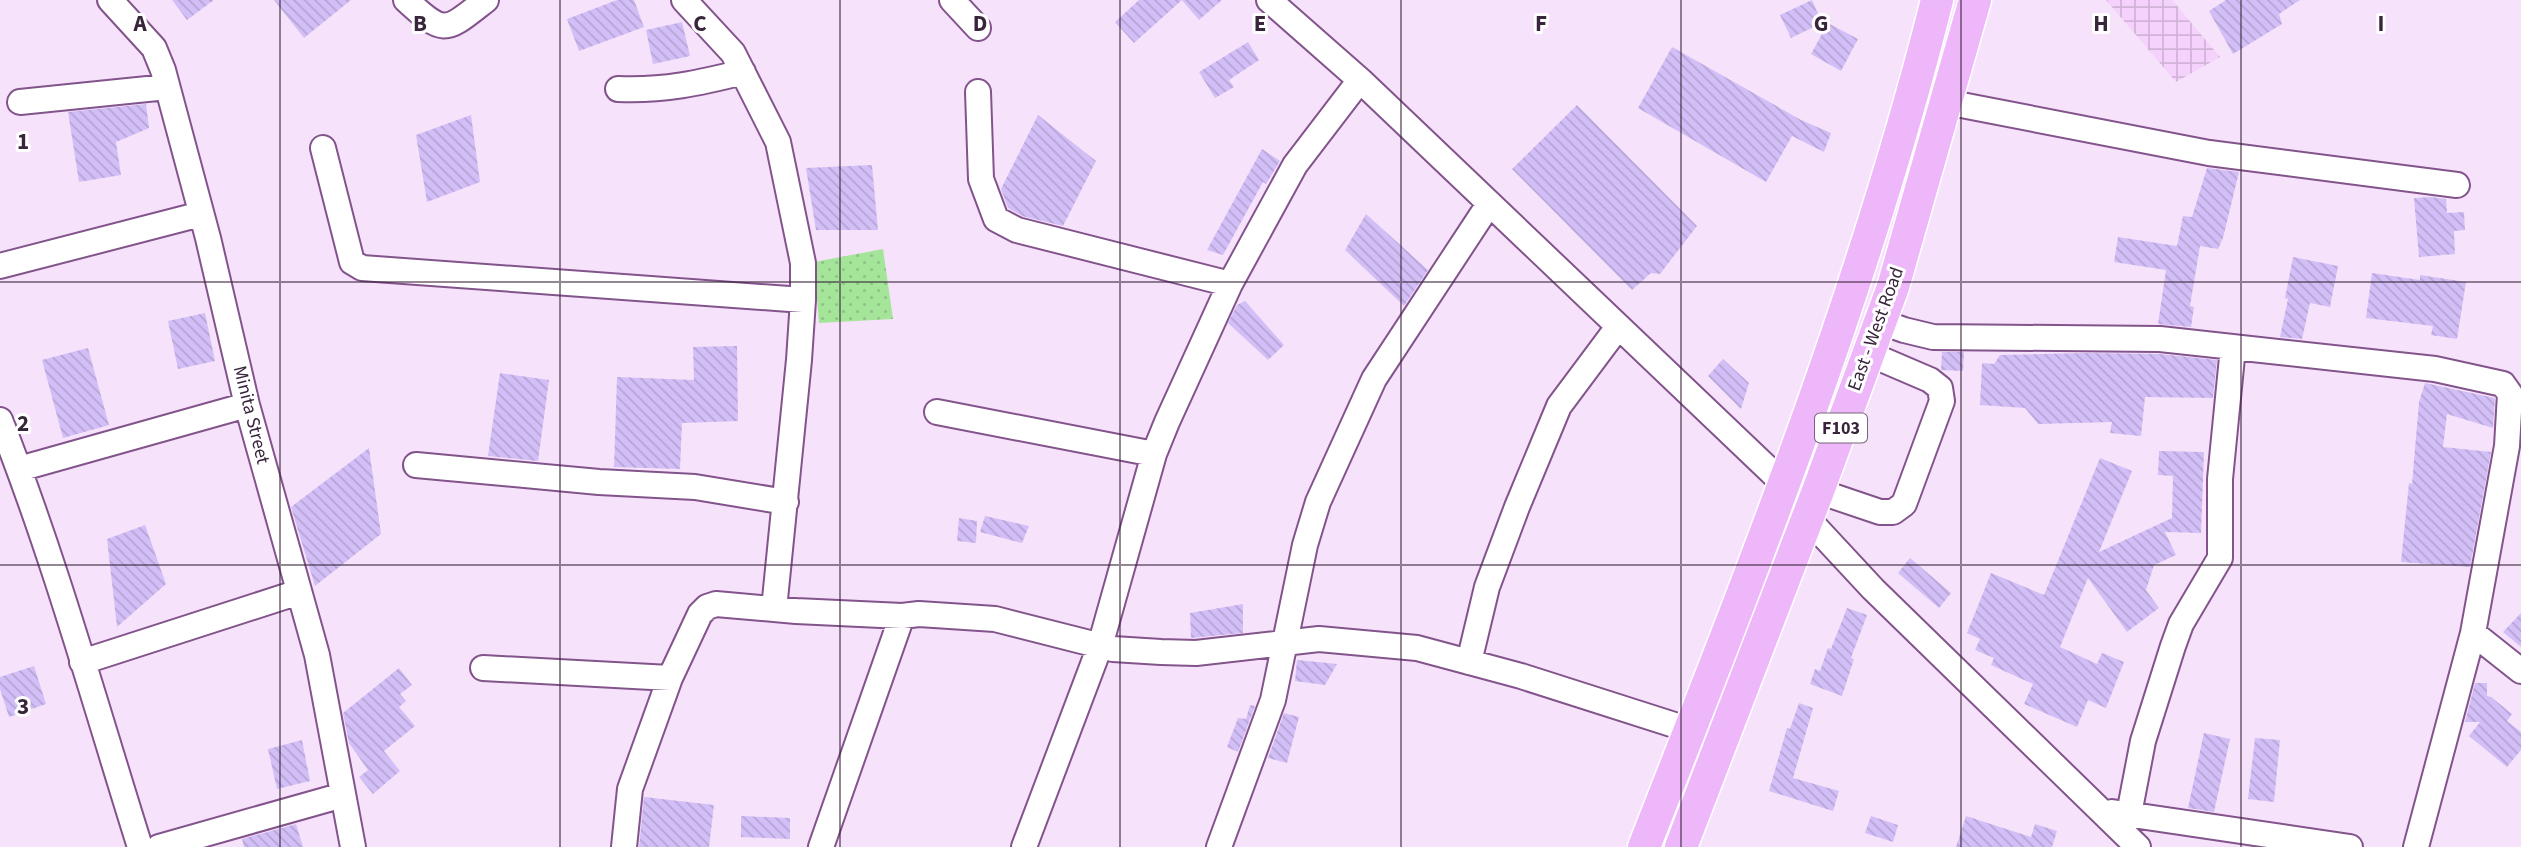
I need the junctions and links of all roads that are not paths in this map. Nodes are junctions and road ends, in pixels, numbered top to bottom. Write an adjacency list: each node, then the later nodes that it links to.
1 (110, 0): 12 (street, Minita Street)
2 (406, 0): 3 (street)
3 (486, 0)
4 (684, 0): 10 (street)
5 (952, 0): 9 (street)
6 (1269, 0): 11 (street)
7 (1937, 0): 35 (main road, East - West Road / F103)
8 (1975, 0): 16 (main road, East - West Road / F103)
9 (978, 28)
10 (743, 72): 13 (street); 23 (street)
11 (1360, 80): 19 (street); 22 (street)
12 (167, 87): 15 (street); 20 (street, Minita Street)
13 (618, 89)
14 (978, 92): 22 (street)
15 (20, 102)
16 (1946, 102): 18 (street); 24 (main road, East - West Road / F103)
17 (323, 148): 23 (street)
18 (2457, 185)
19 (1489, 204): 25 (street); 42 (street)
20 (201, 214): 21 (street); 28 (street, Minita Street)
21 (0, 266)
22 (1230, 284): 31 (street)
23 (803, 300): 36 (street)
24 (1879, 321): 26 (street); 27 (main road, East - West Road / F103)
25 (1618, 327): 35 (street); 45 (street)
26 (2233, 347): 32 (street); 52 (street)
27 (1867, 353): 37 (main road, East - West Road / F103); 37 (street)
28 (247, 405): 34 (street); 38 (street, Minita Street)
29 (937, 412): 31 (street)
30 (0, 420): 34 (street)
31 (1154, 454): 43 (street)
32 (2514, 454): 41 (street)
33 (416, 465): 36 (street)
34 (19, 469): 44 (street)
35 (1784, 484): 49 (main road, East - West Road / F103)
36 (786, 502): 39 (street)
37 (1812, 505): 51 (street); 61 (main road, East - West Road / F103)
38 (299, 592): 44 (street); 50 (street, Minita Street)
39 (774, 609): 40 (street); 48 (street)
40 (902, 616): 43 (street); 57 (street)
41 (2473, 633): 47 (street); 64 (street)
42 (1286, 643): 43 (street); 45 (street); 59 (street)
43 (1100, 646): 58 (street)
44 (82, 662): 53 (street)
45 (1469, 662): 49 (street)
46 (483, 668): 48 (street)
47 (2521, 671)
48 (670, 678): 56 (street)
49 (1689, 730): 60 (main road, East - West Road / F103)
50 (343, 795): 54 (street); 55 (street, Minita Street)
51 (2101, 811): 52 (street); 62 (street)
52 (2129, 814): 63 (street)
53 (140, 847)
54 (159, 847)
55 (353, 847)
56 (624, 847)
57 (821, 847)
58 (1024, 847)
59 (1219, 847)
60 (1644, 847)
61 (1681, 847)
62 (2138, 847)
63 (2350, 847)
64 (2416, 847)

